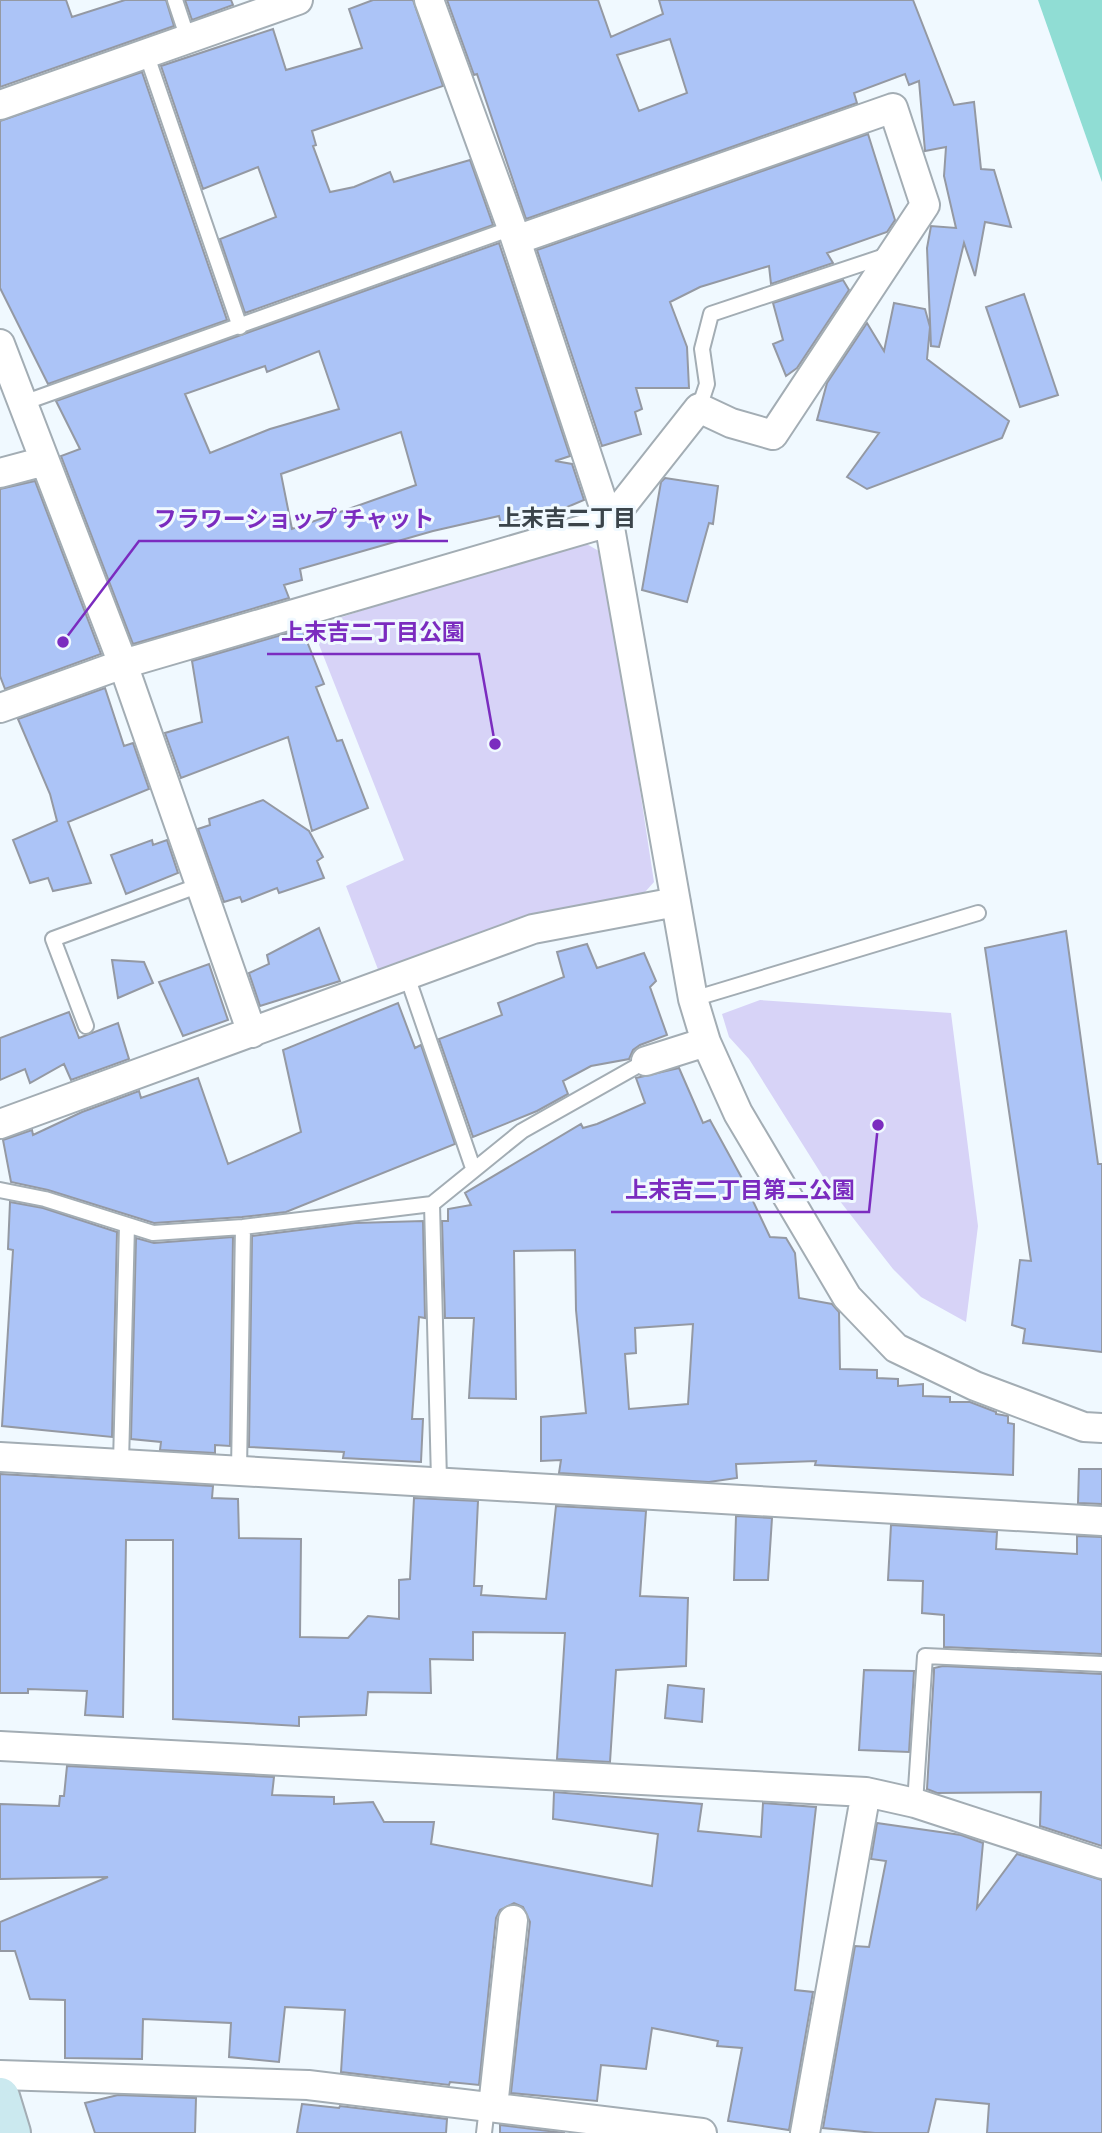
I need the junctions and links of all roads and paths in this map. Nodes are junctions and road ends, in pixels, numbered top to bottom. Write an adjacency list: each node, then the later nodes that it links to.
1 (175, 0): 4 (lane)
2 (298, 0): 4 (street)
3 (429, 0): 7 (street)
4 (188, 39): 5 (street)
5 (146, 53): 6 (street); 9 (lane)
6 (0, 105)
7 (514, 234): 8 (street); 9 (lane); 15 (street)
8 (893, 253): 12 (lane); 12 (street)
9 (240, 327): 11 (lane)
10 (0, 344): 11 (street)
11 (23, 403): 13 (street)
12 (699, 408): 15 (street)
13 (45, 461): 14 (street); 16 (street)
14 (0, 473)
15 (609, 522): 16 (street); 19 (street)
16 (123, 664): 17 (street); 18 (street)
17 (0, 708)
18 (200, 885): 23 (lane); 24 (street)
19 (676, 902): 21 (street); 22 (street)
20 (978, 913): 22 (lane)
21 (407, 975): 24 (street); 28 (lane)
22 (693, 999): 25 (street)
23 (86, 1026)
24 (252, 1033): 27 (street)
25 (706, 1042): 26 (street); 33 (street)
26 (646, 1062): 28 (lane)
27 (0, 1124)
28 (473, 1168): 30 (lane)
29 (0, 1190): 31 (lane)
30 (432, 1204): 32 (lane); 37 (lane)
31 (127, 1225): 32 (lane); 35 (lane)
32 (243, 1227): 36 (lane)
33 (1102, 1428)
34 (0, 1457): 35 (street)
35 (121, 1463): 36 (street)
36 (239, 1470): 37 (street)
37 (439, 1480): 38 (street)
38 (1102, 1521)
39 (1102, 1664): 42 (lane)
40 (0, 1746): 41 (street)
41 (866, 1792): 42 (street); 50 (street)
42 (915, 1803): 43 (street)
43 (1102, 1864)
44 (513, 1920): 47 (street)
45 (0, 2075): 47 (street)
46 (0, 2097): 48 (street)
47 (488, 2116): 49 (street)
48 (11, 2133)
49 (702, 2133)
50 (805, 2133)

